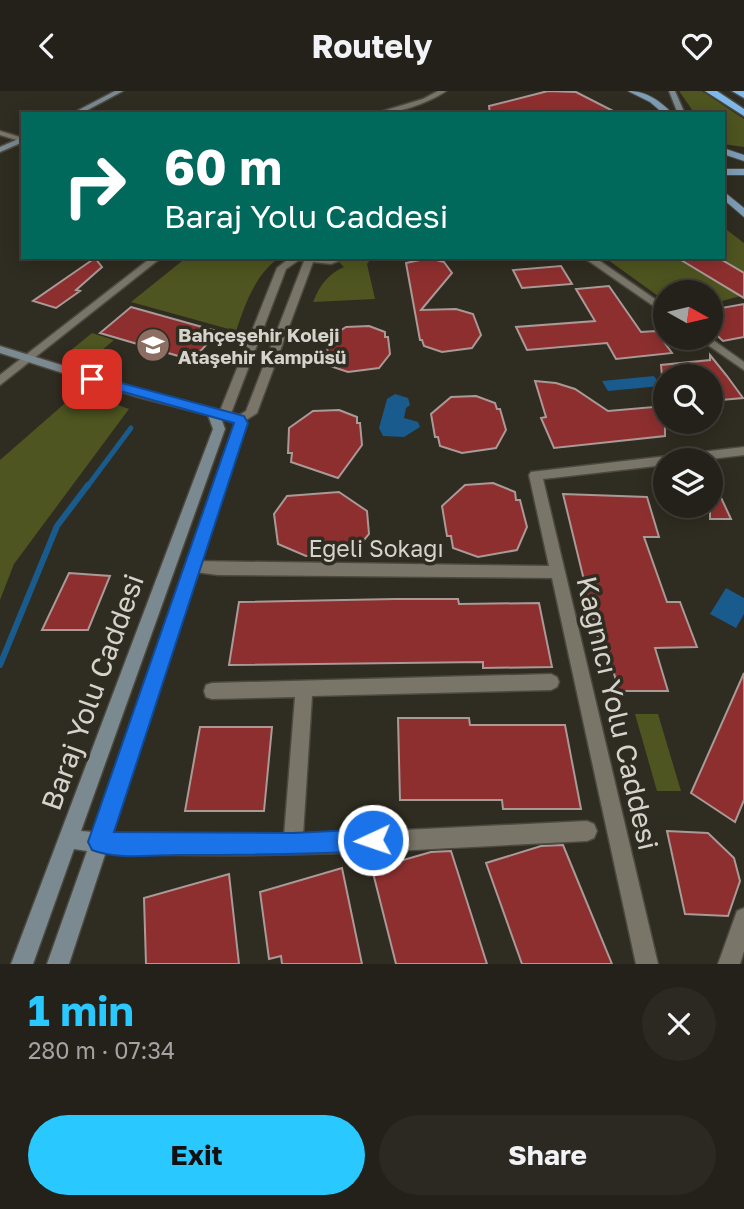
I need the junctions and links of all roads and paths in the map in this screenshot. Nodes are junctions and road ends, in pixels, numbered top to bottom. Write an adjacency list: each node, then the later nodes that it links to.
1 (120, 91): 9 (street)
2 (443, 91): 10 (street)
3 (632, 91): 7 (main road)
4 (672, 91): 13 (street)
5 (710, 91): 14 (highway)
6 (737, 91): 8 (highway)
7 (651, 94): 11 (main road); 12 (main road)
8 (744, 95)
9 (78, 112)
10 (383, 112)
11 (667, 112)
12 (680, 112)
13 (681, 112)
14 (744, 113)
15 (0, 133): 16 (street)
16 (21, 140)
17 (21, 140): 18 (street)
18 (0, 150)
19 (725, 151): 21 (main road)
20 (725, 152): 22 (main road)
21 (744, 153)
22 (744, 159)
23 (725, 172): 24 (main road)
24 (744, 172)
25 (725, 196): 26 (main road)
26 (744, 213)
27 (155, 259): 36 (street)
28 (299, 259): 39 (street, Baraj Yolu Caddesi)
29 (301, 259): 39 (street, Baraj Yolu Caddesi)
30 (311, 259): 31 (street)
31 (338, 259)
32 (590, 259): 33 (street)
33 (653, 303)
34 (0, 349): 36 (street)
35 (720, 350): 37 (street)
36 (29, 359): 38 (street); 39 (street)
37 (744, 367)
38 (0, 381)
39 (226, 416): 41 (street, Baraj Yolu Caddesi); 42 (street, Baraj Yolu Caddesi)
40 (743, 452): 43 (street, Kağnıcı Yolu Caddesi)
41 (169, 565): 42 (street, Baraj Yolu Caddesi); 48 (street, Baraj Yolu Caddesi)
42 (193, 566): 43 (street, Egeli Sokağı); 49 (street, Baraj Yolu Caddesi)
43 (559, 572): 54 (street, Kağnıcı Yolu Caddesi)
44 (551, 682): 45 (street)
45 (304, 688): 46 (street); 50 (street)
46 (212, 691)
47 (587, 831): 50 (street)
48 (67, 839): 49 (street, Baraj Yolu Caddesi); 52 (street, Baraj Yolu Caddesi)
49 (100, 842): 50 (street); 53 (street, Baraj Yolu Caddesi)
50 (293, 844)
51 (744, 918): 55 (street)
52 (22, 964)
53 (58, 964)
54 (647, 964)
55 (729, 964)

